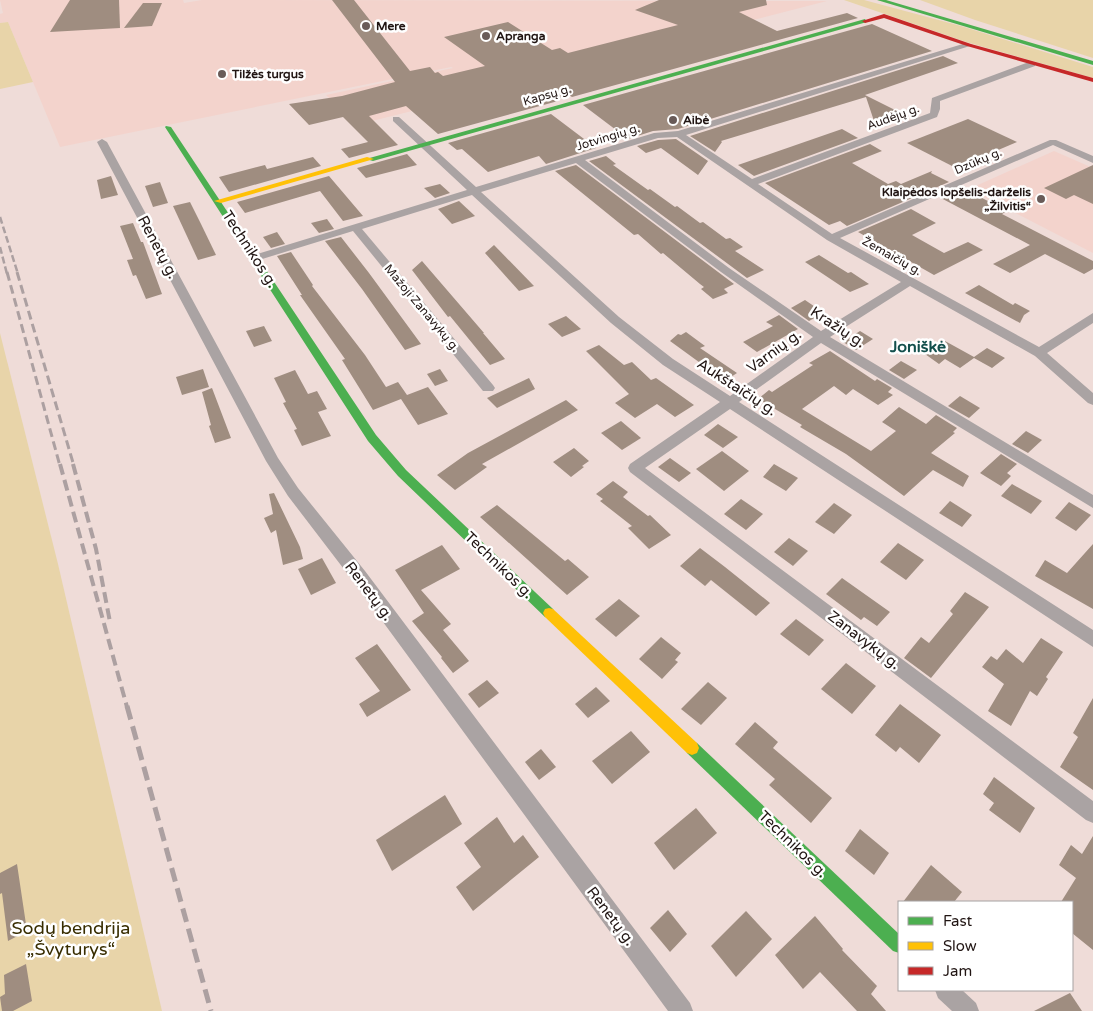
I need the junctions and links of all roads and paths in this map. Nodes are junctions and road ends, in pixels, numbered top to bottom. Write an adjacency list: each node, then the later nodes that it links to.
1 (880, 0): 4 (street)
2 (908, 0): 4 (street)
3 (969, 45): 6 (street); 10 (street, Jotvingių g.); 12 (street, Kapsų g.)
4 (1037, 45): 5 (street)
5 (1093, 63)
6 (1032, 64): 7 (street); 15 (street, Audėjų g.)
7 (1093, 80)
8 (396, 119): 12 (street, Aukštaičių g.)
9 (168, 127): 17 (street, Technikos g.)
10 (679, 134): 13 (street, Jotvingių g.); 15 (street, Žemaičių g.)
11 (102, 142): 34 (street, Renetų g.)
12 (422, 144): 16 (street, Aukštaičių g.); 17 (street, Kapsų g.)
13 (578, 160): 16 (street, Jotvingių g.); 23 (street, Kražių g.)
14 (1093, 160): 19 (street, Dzūkų g.)
15 (751, 183): 19 (street, Žemaičių g.)
16 (475, 190): 18 (street, Jotvingių g.); 27 (street, Aukštaičių g.)
17 (218, 201): 20 (street, Technikos g.)
18 (356, 228): 20 (street, Jotvingių g.); 25 (street, Mažoji Zanavykų g.)
19 (831, 238): 21 (street, Žemaičių g.)
20 (255, 258): 32 (street, Technikos g.)
21 (910, 281): 23 (street, Varnių g.); 24 (street, Žemaičių g.)
22 (1093, 317): 24 (street)
23 (821, 336): 27 (street, Varnių g.); 29 (street, Kražių g.)
24 (1039, 353): 26 (street, Žemaičių g.)
25 (488, 388)
26 (1093, 400)
27 (730, 402): 28 (street, Varnių g.); 30 (street, Aukštaičių g.)
28 (635, 468): 31 (street, Zanavykų g.)
29 (1093, 502)
30 (1093, 639)
31 (1093, 813)
32 (898, 945)
33 (947, 991): 35 (street)
34 (682, 1011)
35 (968, 1011)

